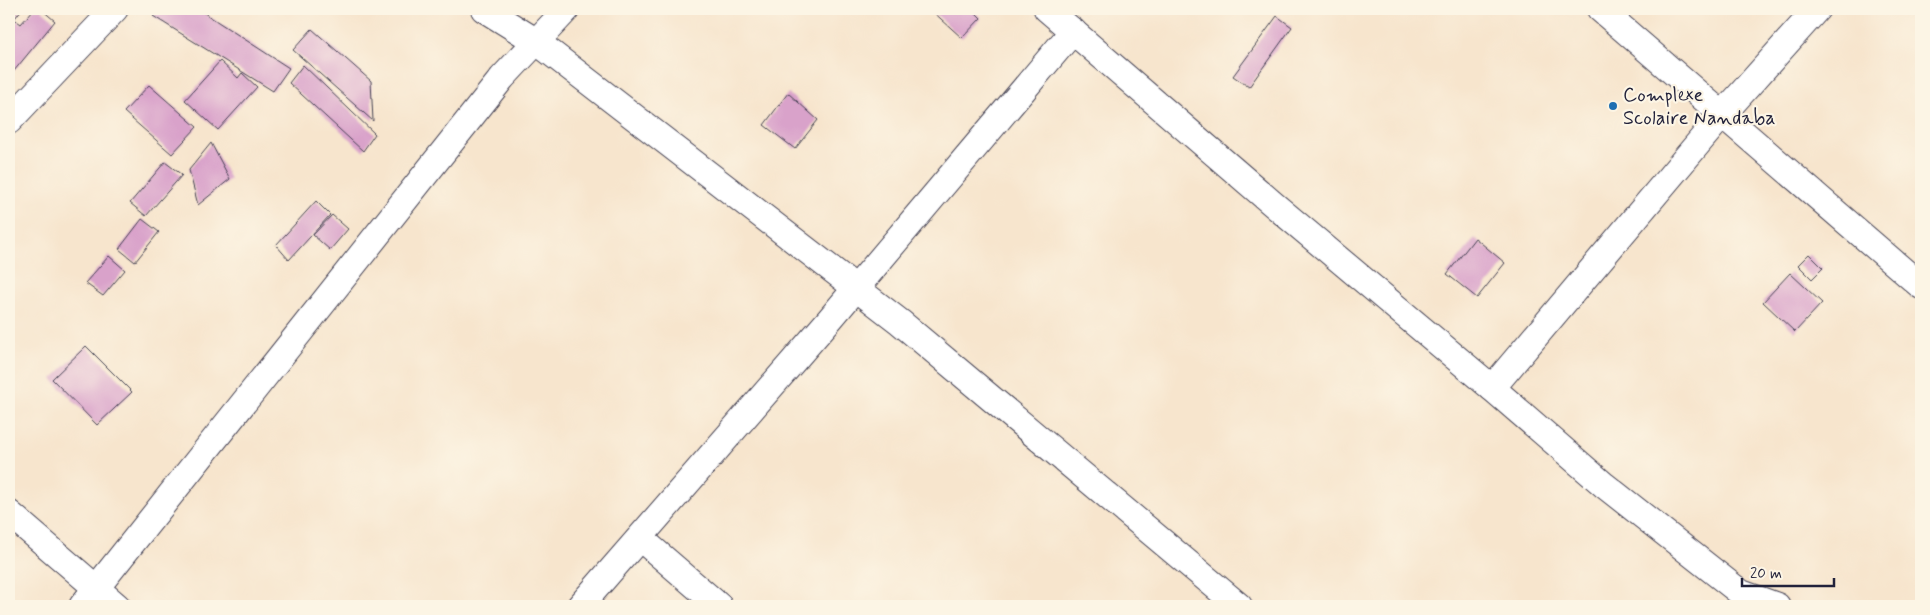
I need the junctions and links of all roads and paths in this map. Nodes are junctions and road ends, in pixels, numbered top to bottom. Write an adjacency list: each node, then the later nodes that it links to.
1 (115, 9): 10 (street)
2 (484, 9): 8 (street)
3 (567, 9): 8 (street)
4 (1047, 9): 7 (street)
5 (1600, 9): 9 (street)
6 (1818, 9): 9 (street)
7 (1073, 31): 12 (street); 13 (street)
8 (537, 42): 12 (street); 16 (street)
9 (1722, 115): 11 (street); 13 (street)
10 (9, 122)
11 (1921, 286)
12 (855, 288): 15 (street); 21 (street)
13 (1492, 388): 17 (street)
14 (9, 513): 16 (street)
15 (640, 538): 19 (street); 20 (street)
16 (90, 597): 18 (street)
17 (1735, 600): 22 (street)
18 (118, 606)
19 (580, 606)
20 (719, 606)
21 (1239, 606)
22 (1776, 606)

